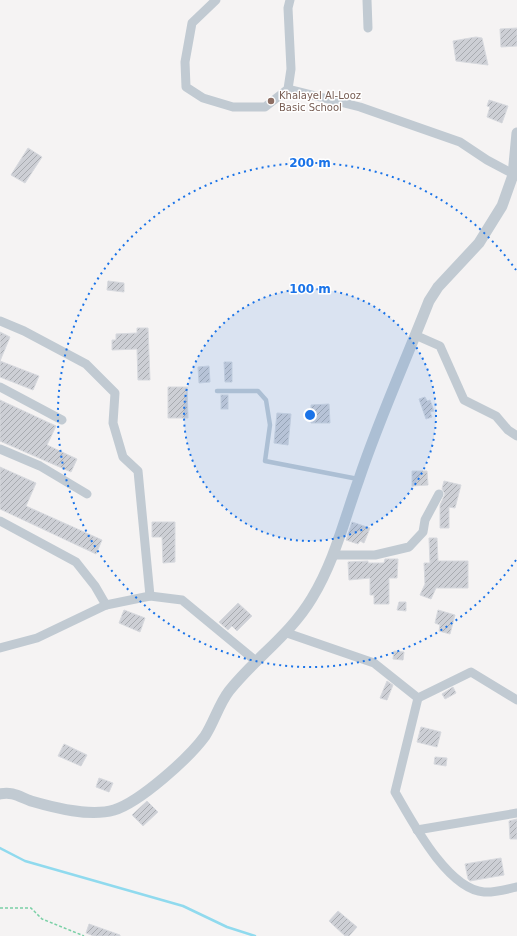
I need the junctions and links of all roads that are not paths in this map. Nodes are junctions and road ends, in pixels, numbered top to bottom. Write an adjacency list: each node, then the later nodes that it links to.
1 (216, 0): 5 (street)
2 (290, 0): 5 (street)
3 (367, 0): 4 (street)
4 (368, 28)
5 (288, 89): 7 (street)
6 (517, 133): 7 (street)
7 (515, 176): 9 (street)
8 (0, 321): 20 (street)
9 (415, 335): 13 (street); 15 (street)
10 (0, 387): 12 (street)
11 (217, 391): 15 (lane)
12 (62, 420)
13 (517, 436)
14 (0, 449): 16 (street)
15 (358, 479): 19 (street)
16 (87, 494)
17 (439, 494): 19 (street)
18 (0, 521): 21 (street)
19 (334, 555): 22 (street)
20 (150, 596): 21 (street); 24 (street)
21 (106, 605): 23 (street)
22 (287, 633): 24 (street); 25 (street)
23 (0, 648)
24 (257, 662): 27 (street)
25 (418, 698): 26 (street); 29 (street)
26 (517, 700)
27 (0, 794)
28 (517, 812): 29 (street)
29 (417, 830): 30 (street)
30 (517, 887)

